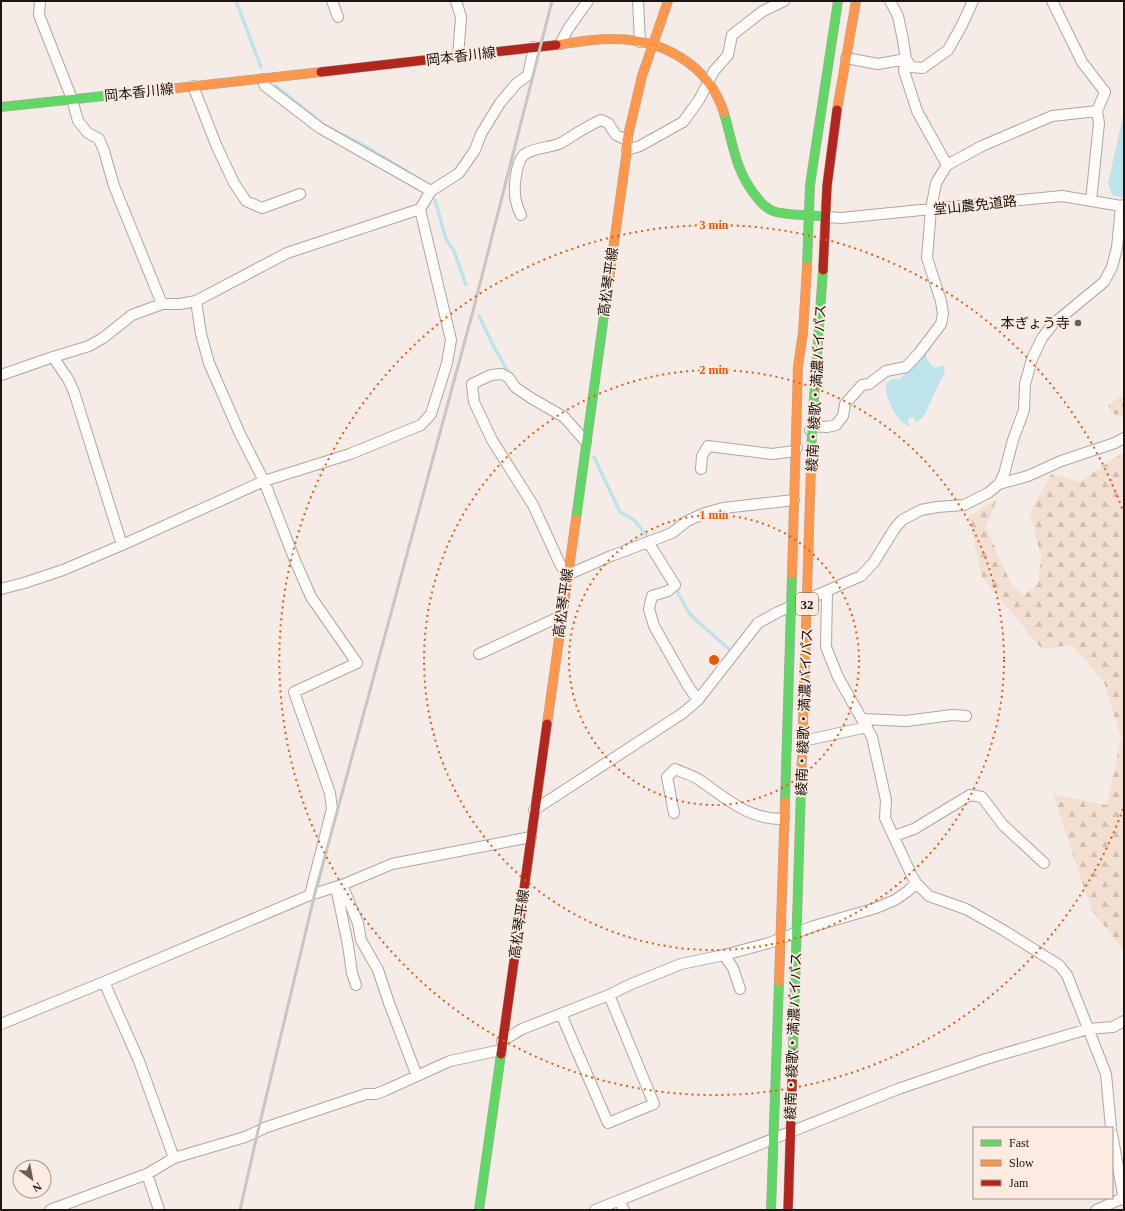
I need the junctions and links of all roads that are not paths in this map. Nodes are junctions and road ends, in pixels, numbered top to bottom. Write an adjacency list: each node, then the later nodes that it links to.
1 (40, 1): 24 (street)
2 (332, 1): 13 (street)
3 (456, 1): 18 (street)
4 (588, 1): 15 (street)
5 (638, 1): 14 (street)
6 (668, 1): 16 (main road, 高松琴平線)
7 (784, 1): 22 (street)
8 (838, 1): 36 (main road, 綾南・綾歌・満濃バイパス / 32)
9 (856, 1): 19 (main road, 綾南・綾歌・満濃バイパス / 32)
10 (890, 1): 20 (street)
11 (973, 1): 20 (street)
12 (1052, 1): 26 (street)
13 (338, 17)
14 (640, 42): 15 (main road, 岡本香川線); 16 (main road, 岡本香川線)
15 (560, 44): 17 (main road, 岡本香川線)
16 (652, 45): 22 (main road, 岡本香川線); 27 (main road, 高松琴平線)
17 (534, 47): 18 (main road, 岡本香川線); 29 (street)
18 (458, 57): 21 (main road, 岡本香川線)
19 (846, 58): 20 (street); 37 (main road, 綾南・綾歌・満濃バイパス / 32)
20 (906, 59): 28 (street)
21 (262, 79): 23 (main road, 岡本香川線); 29 (street)
22 (708, 81): 27 (street); 36 (main road, 岡本香川線)
23 (193, 86): 24 (main road, 岡本香川線); 30 (street)
24 (72, 99): 25 (main road, 岡本香川線); 39 (street)
25 (1, 107)
26 (1097, 111): 28 (street); 31 (street)
27 (627, 145): 35 (street); 44 (main road, 高松琴平線)
28 (947, 165): 34 (street)
29 (431, 191): 33 (street)
30 (300, 194)
31 (1091, 201): 32 (street, 堂山農免道路); 34 (street, 堂山農免道路)
32 (1122, 206): 48 (street)
33 (420, 209): 38 (street); 47 (street)
34 (931, 209): 37 (street, 堂山農免道路); 42 (street)
35 (521, 215)
36 (810, 215): 37 (main road, 岡本香川線); 45 (main road, 綾南・綾歌・満濃バイパス / 32)
37 (826, 216): 42 (main road, 綾南・綾歌・満濃バイパス / 32)
38 (196, 301): 39 (street); 47 (street)
39 (162, 304): 40 (street)
40 (52, 357): 41 (street); 51 (street)
41 (1, 375)
42 (812, 426): 45 (street); 55 (main road, 綾南・綾歌・満濃バイパス / 32)
43 (1124, 438): 48 (street)
44 (586, 442): 52 (main road, 高松琴平線); 52 (street)
45 (795, 451): 46 (street); 49 (main road, 綾南・綾歌・満濃バイパス / 32)
46 (701, 469)
47 (264, 481): 51 (street); 71 (street)
48 (999, 484): 54 (street)
49 (794, 500): 50 (street); 56 (main road, 綾南・綾歌・満濃バイパス / 32)
50 (648, 542): 52 (street); 59 (street)
51 (122, 545): 53 (street)
52 (567, 575): 57 (main road, 高松琴平線)
53 (1, 589)
54 (827, 591): 55 (street); 61 (street)
55 (807, 599): 56 (street); 62 (main road, 綾南・綾歌・満濃バイパス / 32)
56 (791, 606): 59 (street); 65 (main road, 綾南・綾歌・満濃バイパス / 32)
57 (561, 616): 58 (street); 63 (main road, 高松琴平線)
58 (479, 654)
59 (698, 700): 63 (street)
60 (966, 716): 61 (street)
61 (865, 723): 62 (street); 66 (street)
62 (803, 741): 72 (main road, 綾南・綾歌・満濃バイパス / 32)
63 (534, 810): 67 (main road, 高松琴平線)
64 (674, 813): 65 (street)
65 (784, 820): 73 (main road, 綾南・綾歌・満濃バイパス / 32)
66 (894, 836): 68 (street); 69 (street)
67 (531, 837): 70 (street); 83 (main road, 高松琴平線)
68 (1044, 863)
69 (916, 883): 72 (street); 82 (street)
70 (339, 886): 71 (street); 76 (street); 84 (street)
71 (310, 895): 75 (street)
72 (797, 932): 73 (street); 86 (main road, 綾南・綾歌・満濃バイパス / 32)
73 (781, 938): 74 (street); 87 (main road, 綾南・綾歌・満濃バイパス / 32)
74 (724, 955): 77 (street); 78 (street)
75 (104, 982): 81 (street); 89 (street)
76 (356, 985)
77 (740, 989)
78 (609, 995): 79 (street); 79 (street)
79 (561, 1014): 83 (street)
80 (1124, 1021): 82 (street)
81 (1, 1024)
82 (1088, 1029): 85 (street); 86 (street)
83 (502, 1045): 84 (street); 95 (main road, 高松琴平線)
84 (418, 1076): 89 (street)
85 (1111, 1127)
86 (790, 1131): 87 (street); 99 (main road, 綾南・綾歌・満濃バイパス / 32)
87 (773, 1138): 92 (street); 98 (main road, 綾南・綾歌・満濃バイパス / 32)
88 (1113, 1139): 91 (street)
89 (174, 1158): 90 (street)
90 (147, 1174): 93 (street); 94 (street)
91 (1124, 1199): 100 (street)
92 (619, 1200): 96 (street); 97 (street)
93 (50, 1210)
94 (159, 1210)
95 (479, 1210)
96 (595, 1210)
97 (624, 1210)
98 (771, 1210)
99 (788, 1210)
100 (1096, 1210)

